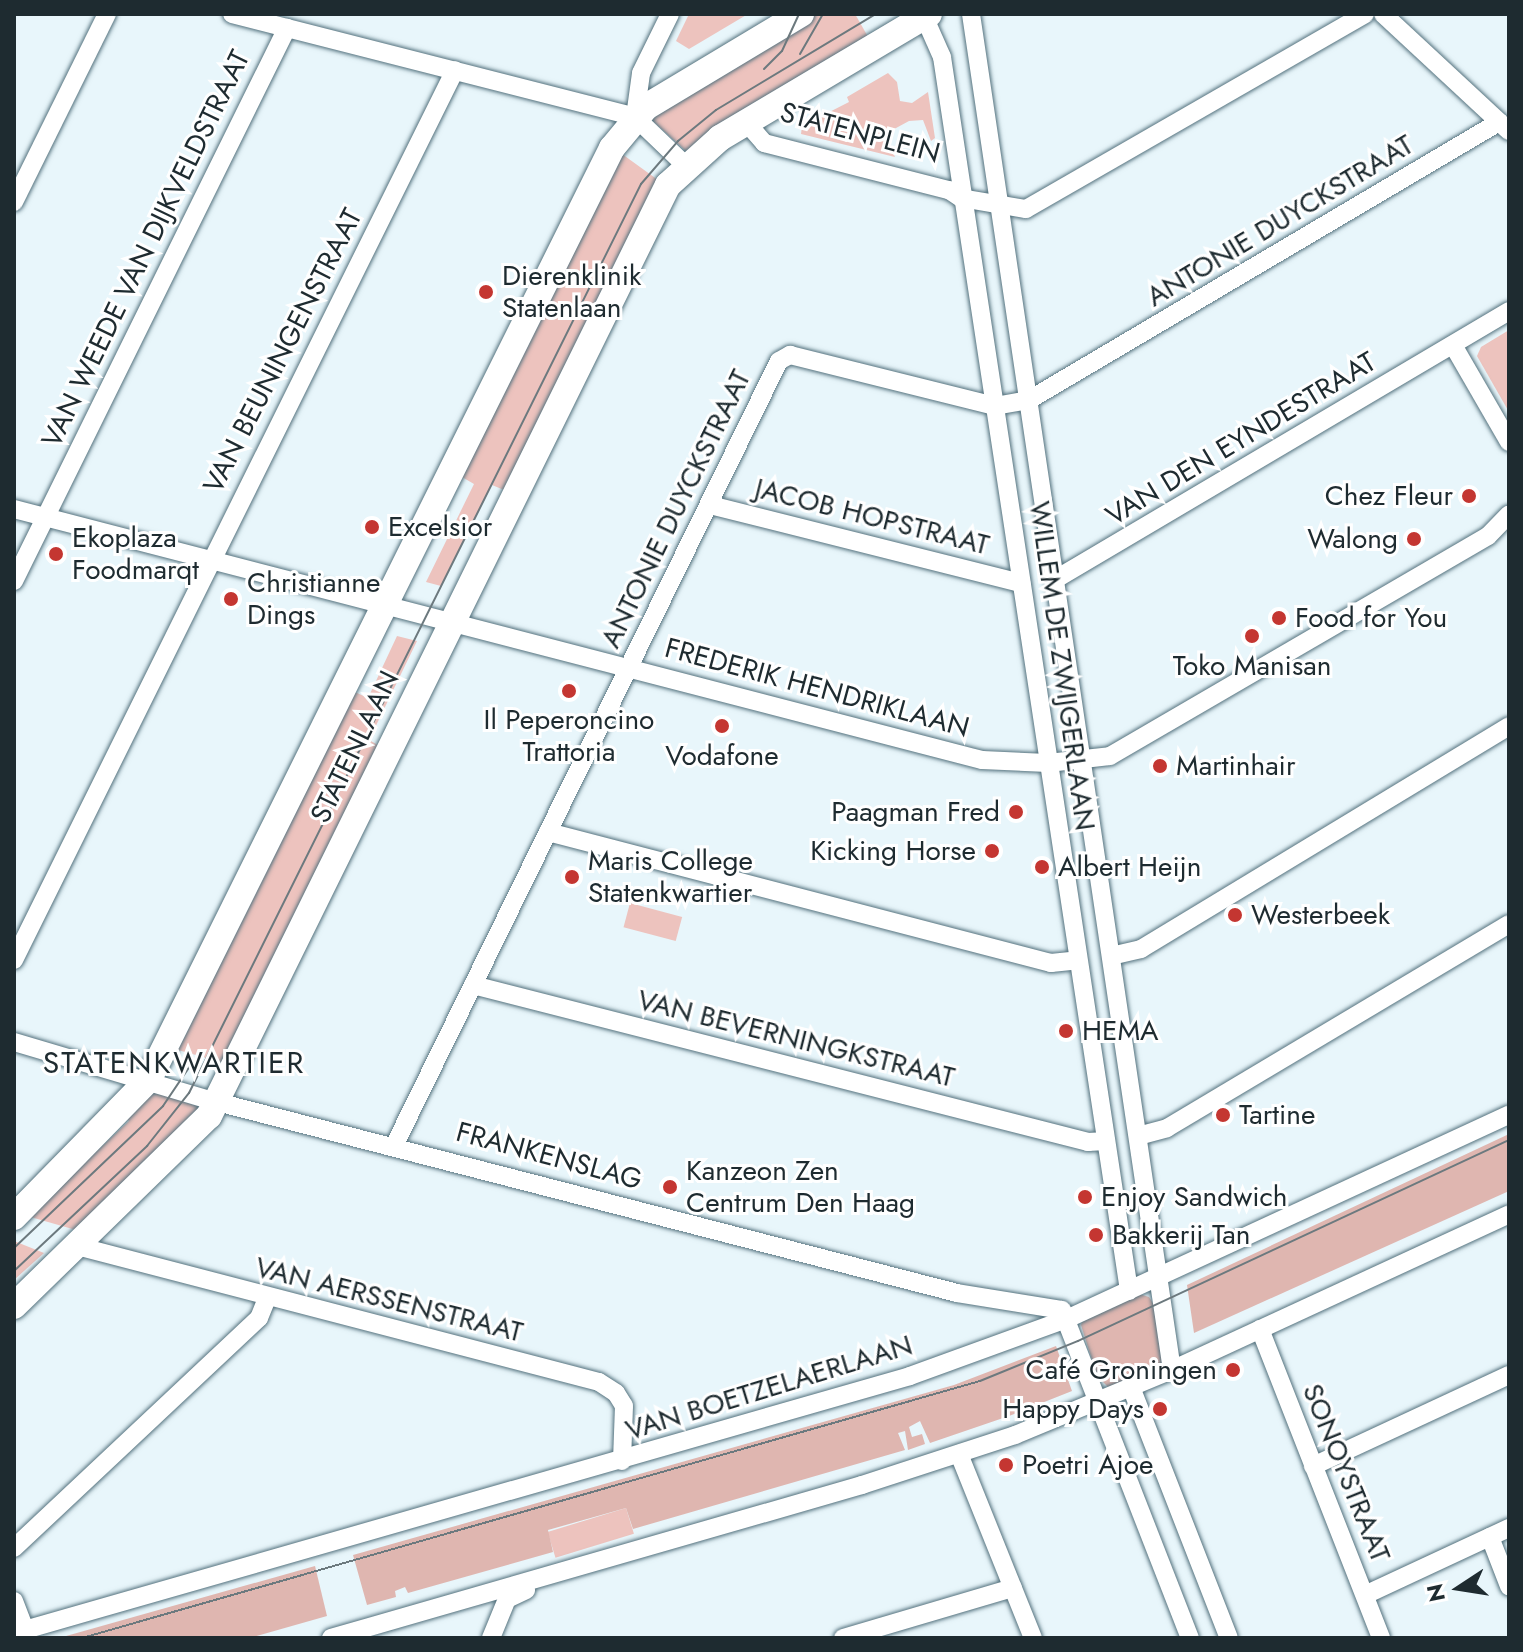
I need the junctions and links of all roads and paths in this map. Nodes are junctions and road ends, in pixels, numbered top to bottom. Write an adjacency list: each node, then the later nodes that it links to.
1 (107, 14): 16 (street)
2 (232, 14): 9 (street)
3 (670, 14): 11 (street)
4 (801, 14): 11 (street)
5 (971, 14): 17 (street)
6 (1365, 14): 17 (street, STATENPLEIN)
7 (1383, 14): 13 (street)
8 (926, 15): 12 (street, STATENPLEIN); 15 (street, STATENPLEIN)
9 (287, 28): 10 (street); 26 (street, VAN WEEDE VAN DIJKVELDSTRAAT)
10 (455, 70): 11 (street); 27 (street, VAN BEUNINGENSTRAAT)
11 (635, 117): 14 (street); 31 (street, STATENLAAN)
12 (746, 122): 14 (street, STATENPLEIN); 15 (street, STATENPLEIN)
13 (1504, 127): 20 (street, ANTONIE DUYCKSTRAAT)
14 (685, 165): 32 (street, STATENLAAN)
15 (961, 198): 17 (street, STATENPLEIN); 21 (street, WILLEM DE ZWIJGERLAAN)
16 (14, 202)
17 (999, 203): 20 (street, WILLEM DE ZWIJGERLAAN)
18 (1509, 311): 19 (street, VAN DEN EYNDESTRAAT)
19 (1453, 345): 22 (street); 28 (street, VAN DEN EYNDESTRAAT)
20 (1029, 400): 21 (street, ANTONIE DUYCKSTRAAT); 28 (street, WILLEM DE ZWIJGERLAAN)
21 (995, 406): 23 (street, ANTONIE DUYCKSTRAAT); 30 (street, WILLEM DE ZWIJGERLAAN)
22 (1509, 442)
23 (710, 505): 30 (street, JACOB HOPSTRAAT); 33 (street, ANTONIE DUYCKSTRAAT)
24 (14, 509): 26 (street, FREDERIK HENDRIKLAAN)
25 (1509, 514): 35 (street, FREDERIK HENDRIKLAAN)
26 (45, 517): 27 (street, FREDERIK HENDRIKLAAN); 29 (street, VAN WEEDE VAN DIJKVELDSTRAAT)
27 (210, 560): 31 (street, FREDERIK HENDRIKLAAN); 40 (street, VAN BEUNINGENSTRAAT)
28 (1056, 579): 35 (street, WILLEM DE ZWIJGERLAAN)
29 (14, 581)
30 (1021, 583): 36 (street, WILLEM DE ZWIJGERLAAN)
31 (387, 603): 32 (street, FREDERIK HENDRIKLAAN); 44 (street, STATENLAAN)
32 (452, 622): 33 (street, FREDERIK HENDRIKLAAN); 45 (street, STATENLAAN)
33 (630, 667): 36 (street, FREDERIK HENDRIKLAAN); 37 (street, ANTONIE DUYCKSTRAAT)
34 (1509, 726): 39 (street)
35 (1083, 758): 36 (street, FREDERIK HENDRIKLAAN); 39 (street, WILLEM DE ZWIJGERLAAN)
36 (1048, 763): 41 (street, WILLEM DE ZWIJGERLAAN)
37 (548, 832): 41 (street); 42 (street, ANTONIE DUYCKSTRAAT)
38 (1509, 924): 47 (street)
39 (1111, 956): 47 (street, WILLEM DE ZWIJGERLAAN)
40 (14, 960)
41 (1078, 960): 48 (street, WILLEM DE ZWIJGERLAAN)
42 (473, 985): 48 (street, VAN BEVERNINGKSTRAAT); 49 (street, ANTONIE DUYCKSTRAAT)
43 (14, 1042): 44 (street, FRANKENSLAG)
44 (149, 1079): 45 (street, FRANKENSLAG); 51 (street, STATENLAAN)
45 (217, 1102): 49 (street, FRANKENSLAG); 54 (street, STATENLAAN)
46 (1509, 1115): 55 (street, VAN BOETZELAERLAAN)
47 (1138, 1136): 52 (street, WILLEM DE ZWIJGERLAAN)
48 (1106, 1141): 53 (street, WILLEM DE ZWIJGERLAAN)
49 (395, 1144): 59 (street, FRANKENSLAG)
50 (1509, 1214): 60 (street)
51 (14, 1217)
52 (1152, 1233): 53 (street); 55 (street, WILLEM DE ZWIJGERLAAN)
53 (1120, 1238): 56 (street, WILLEM DE ZWIJGERLAAN)
54 (77, 1246): 57 (street, VAN AERSSENSTRAAT); 58 (street, STATENLAAN)
55 (1159, 1277): 56 (street, VAN BOETZELAERLAAN); 61 (street, WILLEM DE ZWIJGERLAAN)
56 (1129, 1291): 59 (street, VAN BOETZELAERLAAN)
57 (267, 1298): 68 (street, VAN AERSSENSTRAAT); 72 (street)
58 (14, 1306)
59 (1069, 1318): 64 (street); 68 (street, VAN BOETZELAERLAAN)
60 (1260, 1329): 61 (street); 69 (street, SONOYSTRAAT)
61 (1172, 1370): 63 (street)
62 (1509, 1375): 69 (street)
63 (1131, 1387): 64 (street); 65 (street)
64 (1101, 1401): 66 (street); 67 (street)
65 (1148, 1437): 66 (street); 85 (street)
66 (1118, 1449): 84 (street)
67 (959, 1454): 73 (street); 75 (street)
68 (622, 1461): 79 (street, VAN BOETZELAERLAAN)
69 (1313, 1466): 76 (street, SONOYSTRAAT)
70 (1509, 1528): 71 (street)
71 (1490, 1537): 74 (street); 76 (street)
72 (14, 1548)
73 (565, 1572): 80 (street); 81 (street)
74 (1509, 1586)
75 (1013, 1588): 78 (street); 83 (street)
76 (1365, 1595): 86 (street, SONOYSTRAAT)
77 (14, 1601): 79 (street)
78 (903, 1630): 82 (street)
79 (20, 1631)
80 (331, 1638)
81 (491, 1638)
82 (843, 1638)
83 (1033, 1638)
84 (1190, 1638)
85 (1229, 1638)
86 (1381, 1638)

